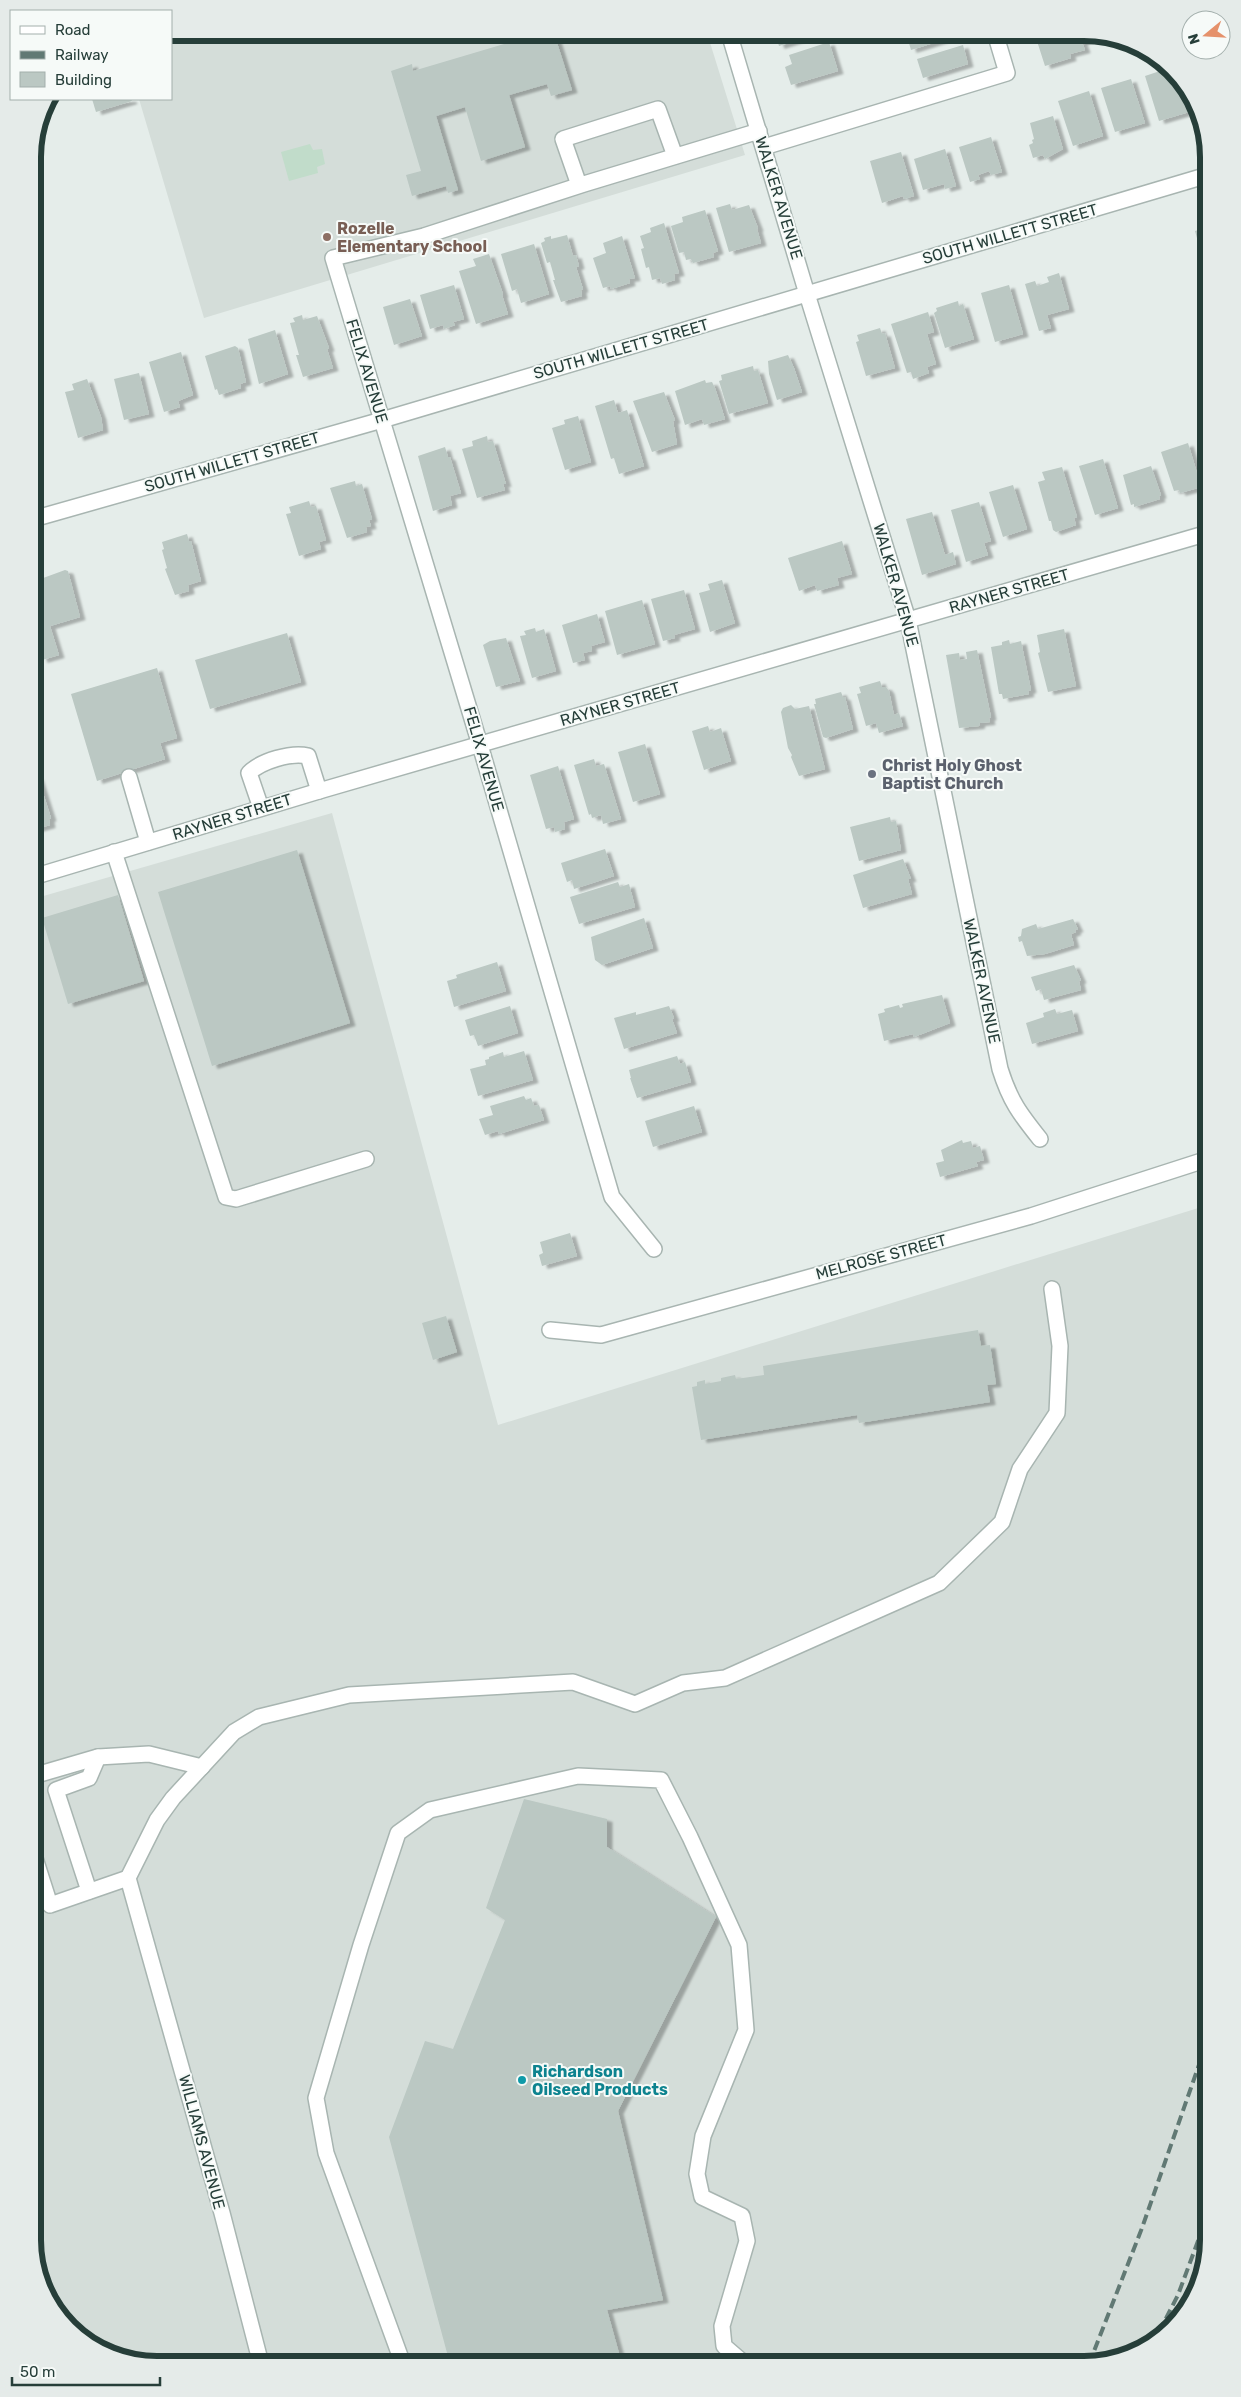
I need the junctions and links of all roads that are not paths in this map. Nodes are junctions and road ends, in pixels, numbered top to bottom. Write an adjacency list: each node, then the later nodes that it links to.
1 (732, 41): 3 (street, WALKER AVENUE)
2 (998, 41): 4 (street)
3 (759, 131): 4 (street, WALKER AVENUE); 5 (street)
4 (764, 147): 8 (street, WALKER AVENUE)
5 (674, 156): 7 (street); 7 (street)
6 (1200, 177): 8 (street, SOUTH WILLETT STREET)
7 (579, 185): 9 (street, FELIX AVENUE)
8 (807, 294): 9 (street, SOUTH WILLETT STREET); 12 (street, WALKER AVENUE)
9 (382, 420): 10 (street, SOUTH WILLETT STREET); 13 (street, FELIX AVENUE)
10 (41, 517)
11 (1200, 535): 12 (street, RAYNER STREET)
12 (908, 620): 13 (street, RAYNER STREET); 20 (street, WALKER AVENUE)
13 (480, 745): 15 (street, RAYNER STREET); 23 (street, FELIX AVENUE)
14 (129, 777): 17 (street)
15 (319, 791): 16 (street, RAYNER STREET); 16 (street)
16 (261, 808): 17 (street, RAYNER STREET)
17 (148, 842): 18 (street, RAYNER STREET)
18 (114, 852): 19 (street, RAYNER STREET); 21 (street)
19 (41, 875)
20 (1040, 1139)
21 (366, 1159)
22 (1200, 1162): 25 (street, MELROSE STREET)
23 (654, 1249)
24 (1052, 1289): 27 (street)
25 (550, 1330)
26 (98, 1757): 27 (street); 28 (street); 31 (street)
27 (202, 1767): 30 (street)
28 (41, 1773)
29 (41, 1878): 31 (street)
30 (128, 1878): 31 (street); 32 (street, WILLIAMS AVENUE)
31 (89, 1891)
32 (260, 2356)
33 (400, 2356): 34 (street)
34 (736, 2356)

